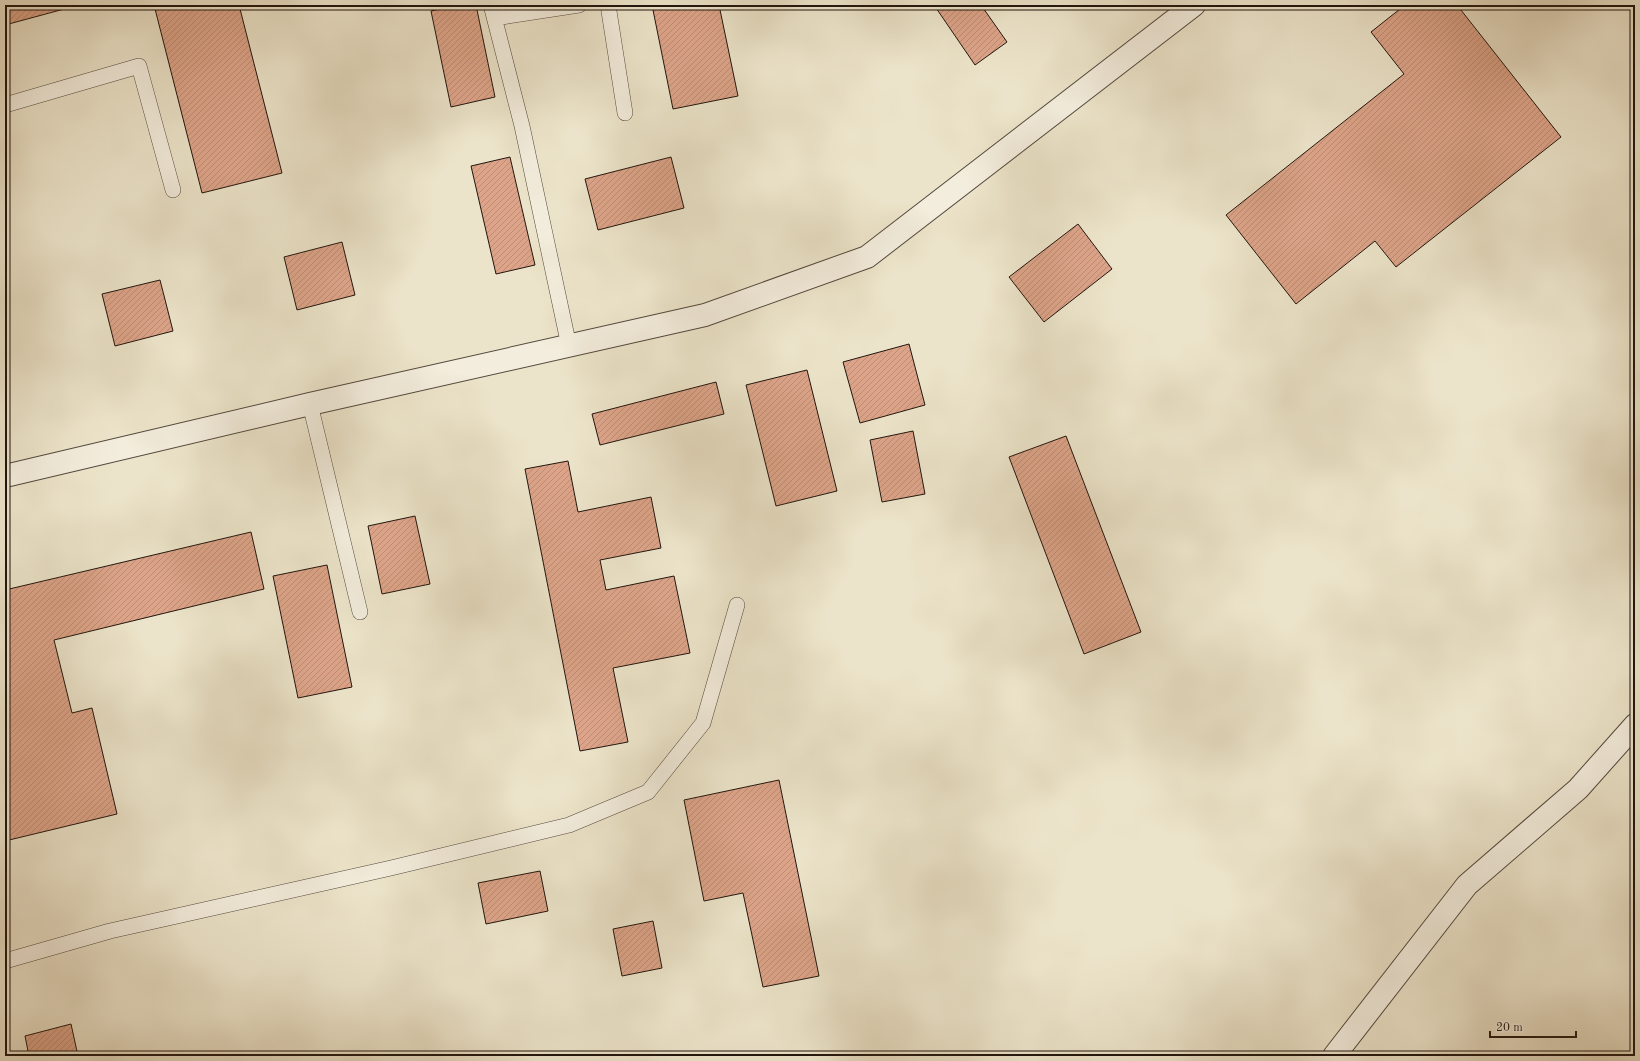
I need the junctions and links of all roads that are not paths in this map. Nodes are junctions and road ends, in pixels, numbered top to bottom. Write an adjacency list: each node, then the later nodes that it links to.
1 (579, 5): 4 (lane)
2 (608, 5): 6 (lane)
3 (1194, 5): 8 (street)
4 (493, 12): 8 (lane)
5 (5, 105): 7 (lane)
6 (625, 113)
7 (173, 190)
8 (569, 346): 9 (street)
9 (310, 404): 10 (street); 12 (lane)
10 (5, 476)
11 (736, 605): 14 (lane)
12 (360, 612)
13 (1635, 725): 15 (street)
14 (5, 961)
15 (1334, 1056)

